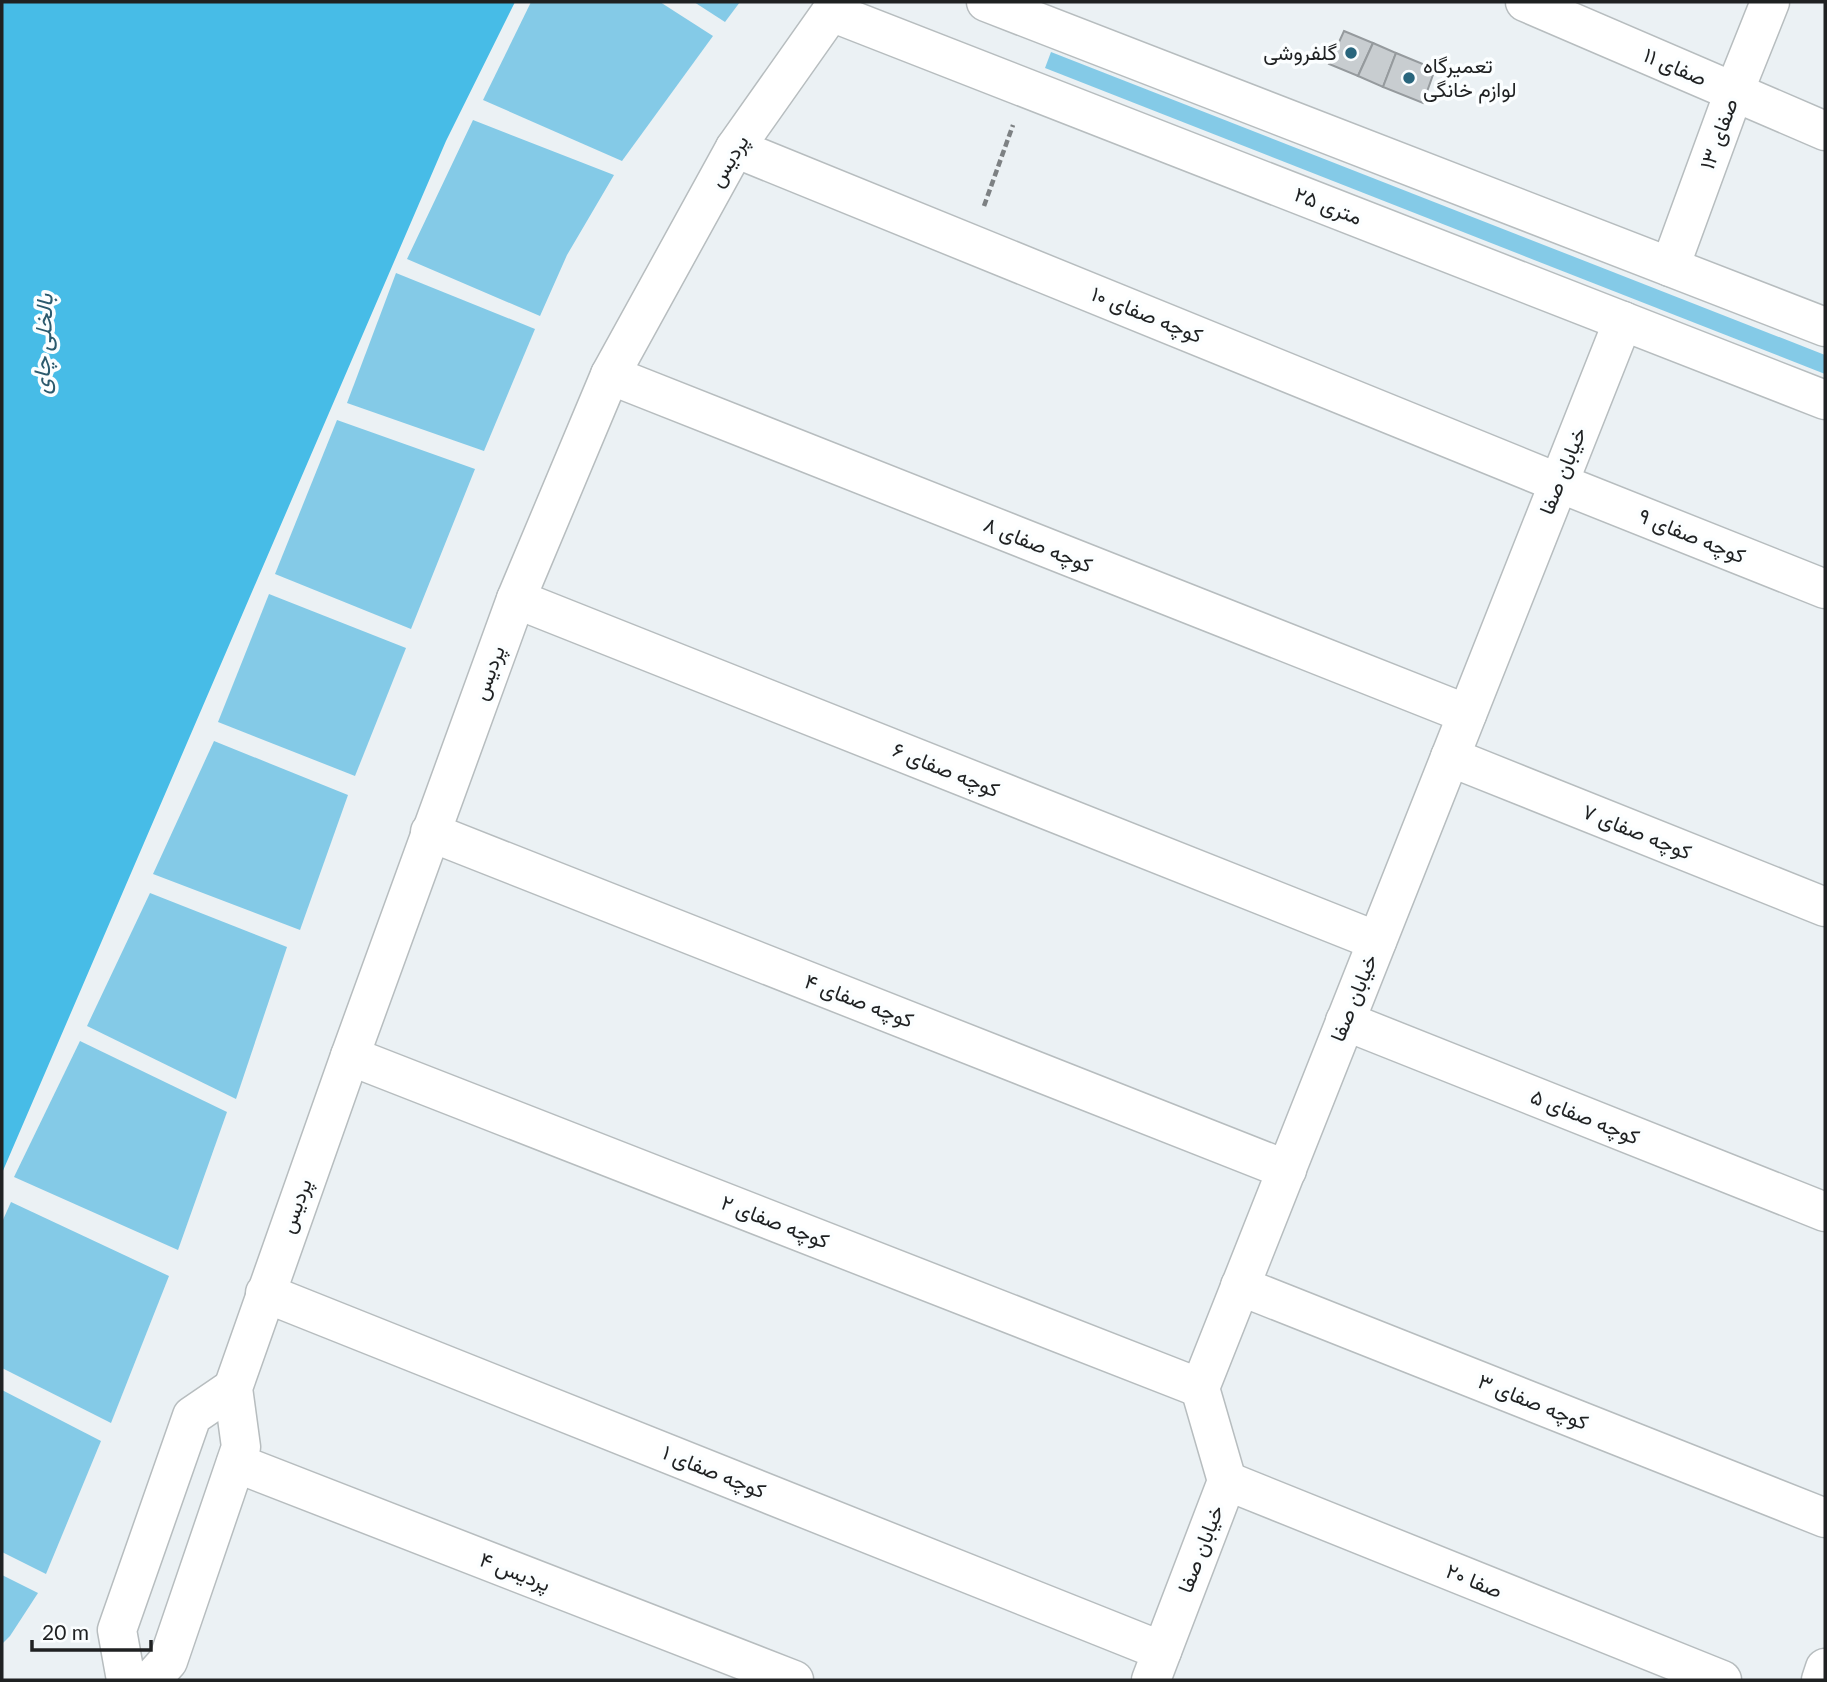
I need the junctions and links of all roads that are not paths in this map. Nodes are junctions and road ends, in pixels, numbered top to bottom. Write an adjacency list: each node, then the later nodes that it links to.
1 (986, 2): 8 (street)
2 (1525, 2): 5 (street, صفای ۱۱)
3 (1770, 2): 5 (street, صفای ۱۳)
4 (834, 7): 7 (street, پردیس); 9 (street, ۲۵ متری)
5 (1734, 92): 6 (street, صفای ۱۱); 8 (street, صفای ۱۳)
6 (1825, 131)
7 (735, 148): 11 (street, پردیس); 13 (street, کوچه صفای ۱۰)
8 (1670, 267): 10 (street)
9 (1623, 321): 12 (street, ۲۵ متری); 13 (street, خیابان صفا)
10 (1825, 327)
11 (610, 375): 15 (street, پردیس); 16 (street, کوچه صفای ۸)
12 (1825, 400)
13 (1559, 483): 14 (street, کوچه صفای ۹); 16 (street, خیابان صفا)
14 (1825, 589)
15 (516, 599): 18 (street, پردیس); 20 (street, کوچه صفای ۶)
16 (1467, 714): 17 (street, خیابان صفا)
17 (1450, 757): 19 (street, کوچه صفای ۷); 20 (street, خیابان صفا)
18 (430, 832): 22 (street, پردیس); 23 (street, کوچه صفای ۴)
19 (1825, 908)
20 (1377, 941): 21 (street, خیابان صفا)
21 (1345, 1021): 23 (street, خیابان صفا); 24 (street, کوچه صفای ۵)
22 (350, 1056): 26 (street, پردیس); 28 (street, کوچه صفای ۲)
23 (1287, 1170): 25 (street, خیابان صفا)
24 (1825, 1212)
25 (1240, 1286): 28 (street, خیابان صفا); 31 (street, کوچه صفای ۳)
26 (265, 1293): 27 (street, پردیس); 32 (street, کوچه صفای ۱)
27 (233, 1388): 29 (street, پردیس); 34 (street)
28 (1200, 1388): 30 (street, خیابان صفا)
29 (236, 1464): 35 (street, پردیس); 36 (street, پردیس ۴)
30 (1227, 1481): 32 (street, خیابان صفا); 37 (street, صفا ۲۰)
31 (1825, 1518)
32 (1157, 1666)
33 (1825, 1668): 38 (street)
34 (125, 1680)
35 (151, 1680)
36 (794, 1680)
37 (1722, 1680)
38 (1821, 1680)

